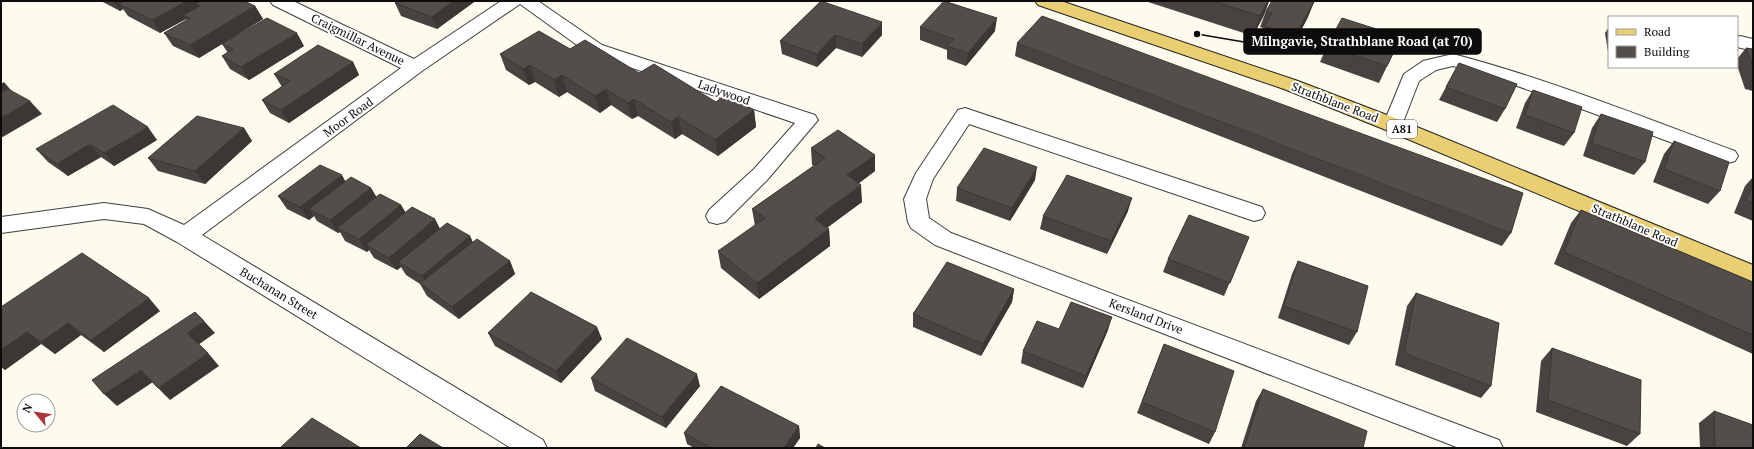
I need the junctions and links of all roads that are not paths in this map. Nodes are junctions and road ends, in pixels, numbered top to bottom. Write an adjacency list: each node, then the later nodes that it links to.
1 (279, 1): 5 (street, Craigmillar Avenue)
2 (513, 1): 5 (street, Moor Road)
3 (526, 1): 9 (street, Ladywood)
4 (1054, 2): 6 (main road, Strathblane Road / A81)
5 (415, 67): 11 (street, Moor Road)
6 (1392, 125): 7 (street); 12 (main road, Strathblane Road / A81)
7 (1728, 156)
8 (1254, 212): 14 (street, Kersland Drive)
9 (717, 216)
10 (1, 225): 11 (street, Buchanan Street)
11 (185, 236): 13 (street, Buchanan Street)
12 (1753, 275)
13 (534, 448)
14 (1490, 448)

